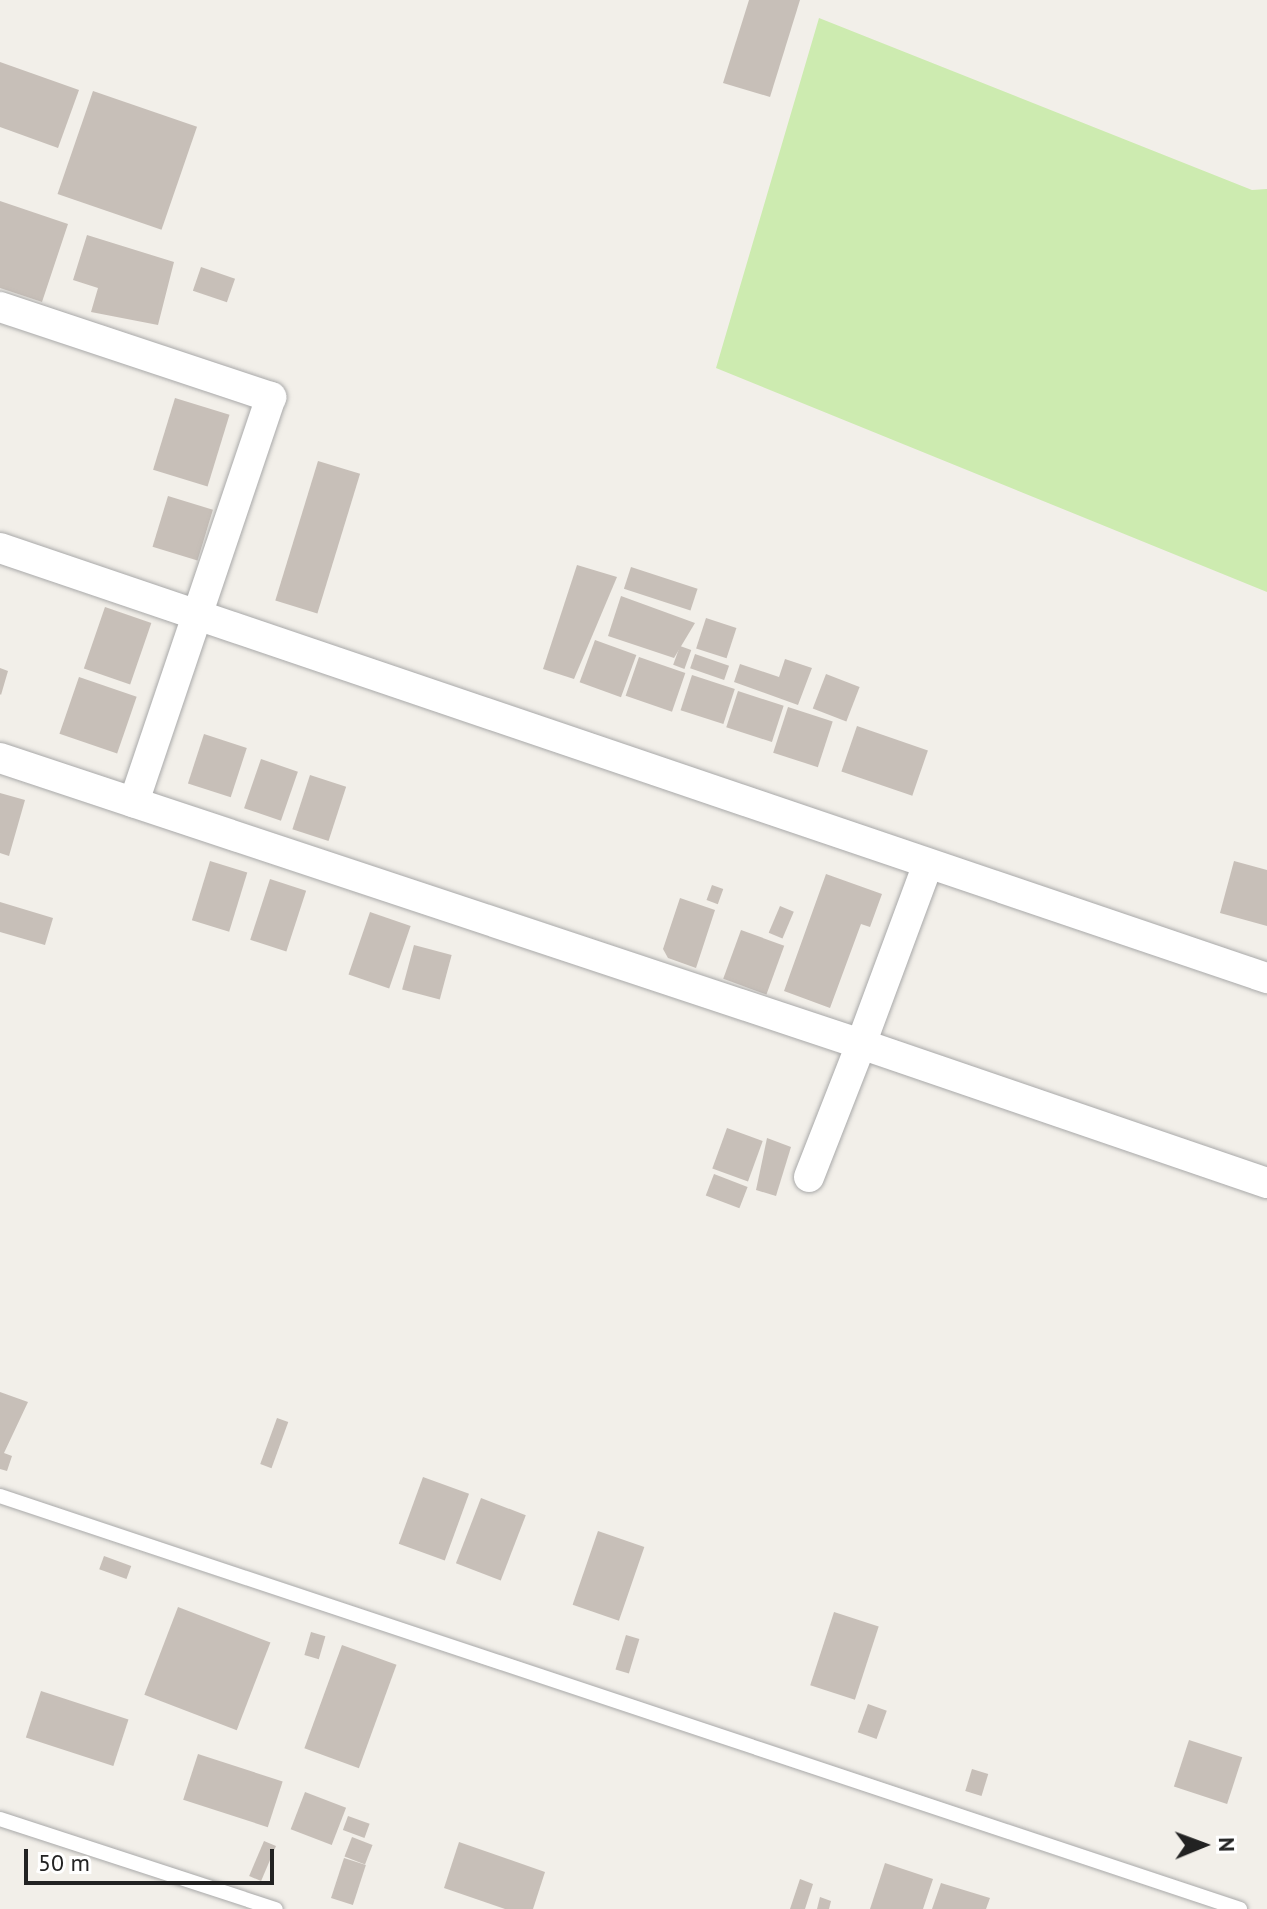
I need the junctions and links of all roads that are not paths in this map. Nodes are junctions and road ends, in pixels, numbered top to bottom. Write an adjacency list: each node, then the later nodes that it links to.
1 (0, 307): 3 (street)
2 (0, 548): 3 (street)
3 (202, 615): 5 (street); 6 (street)
4 (0, 758): 5 (street)
5 (134, 802): 8 (street)
6 (928, 864): 7 (street); 8 (street)
7 (1267, 978)
8 (861, 1044): 9 (street); 10 (street)
9 (809, 1177)
10 (1267, 1183)
11 (0, 1496): 14 (lane)
12 (0, 1819): 13 (lane)
13 (276, 1909)
14 (1240, 1909)

